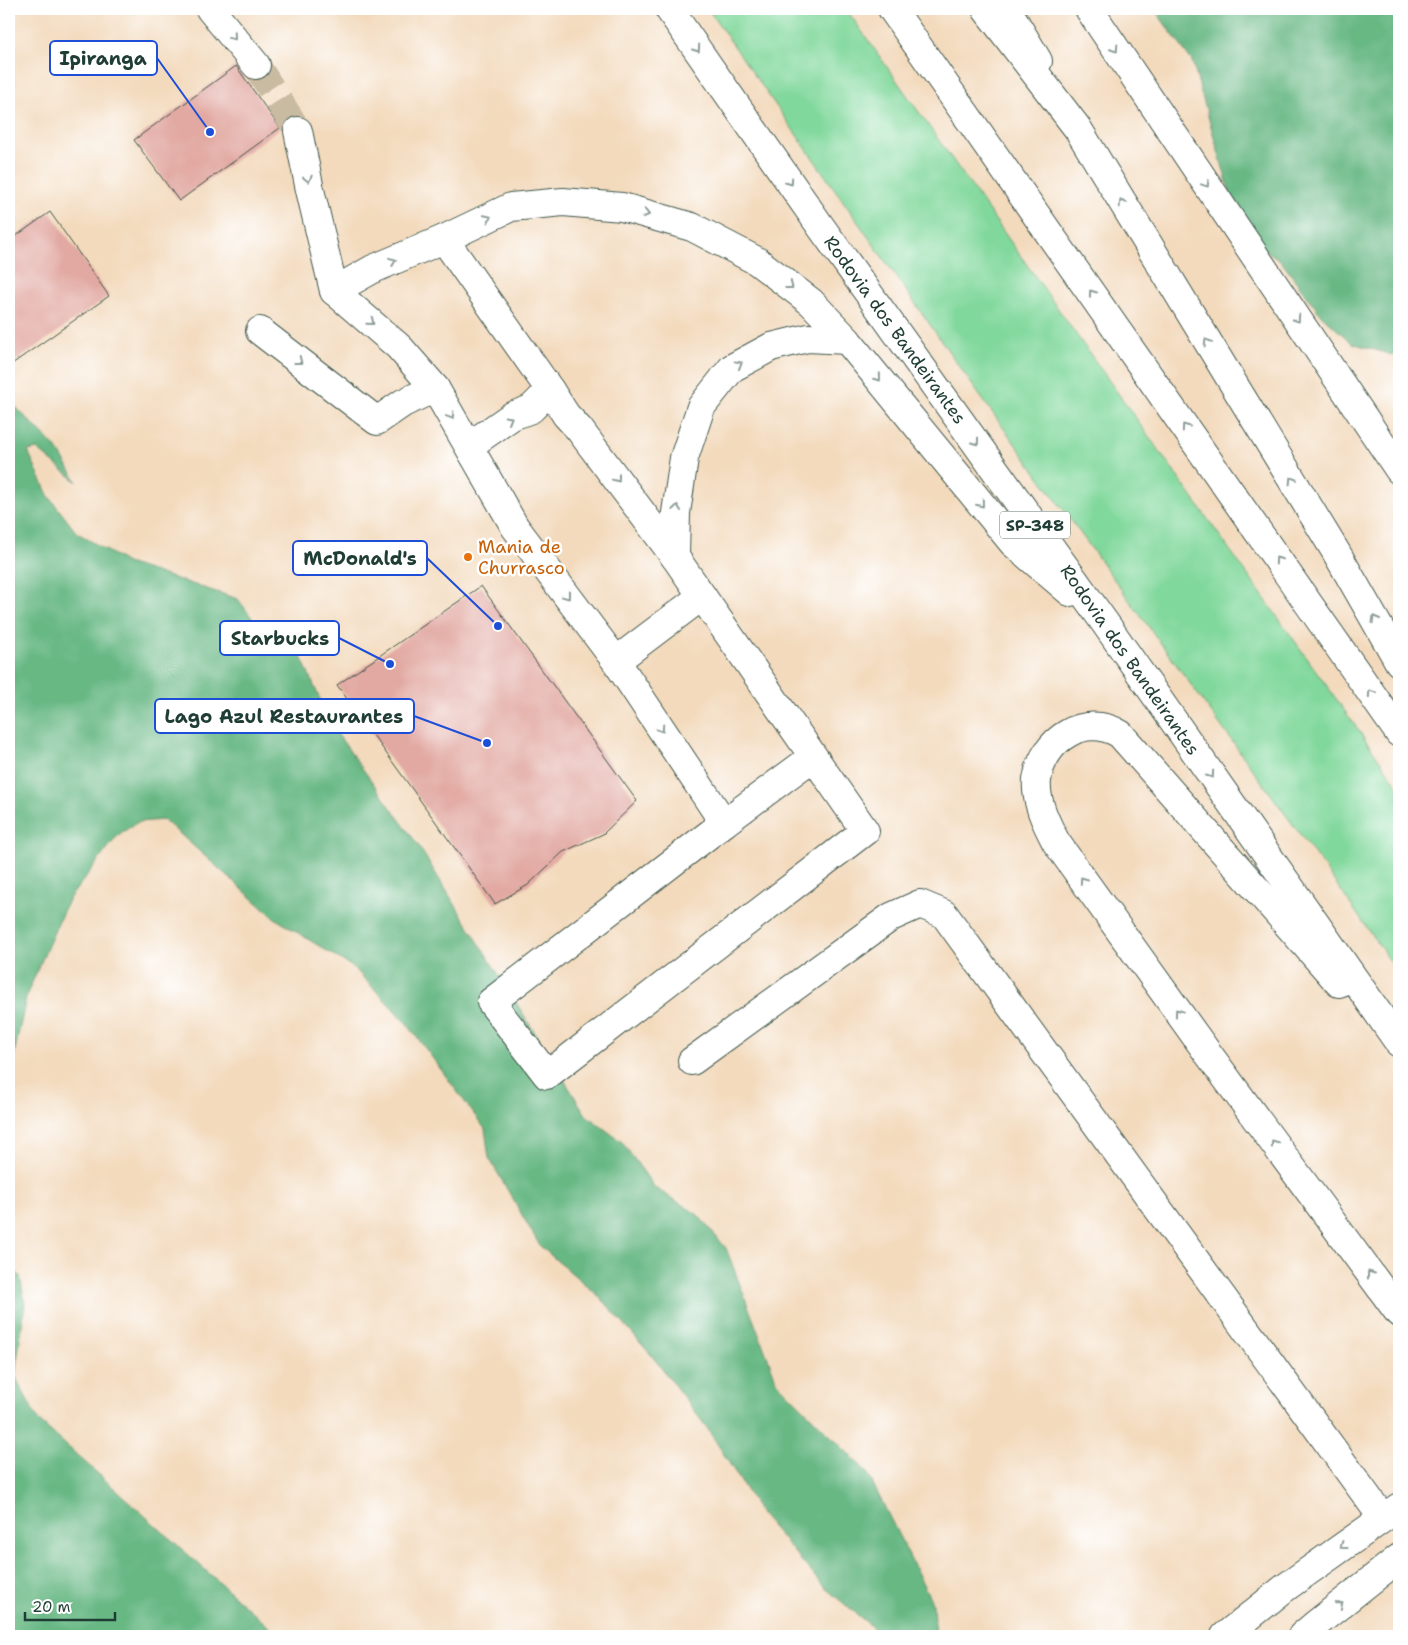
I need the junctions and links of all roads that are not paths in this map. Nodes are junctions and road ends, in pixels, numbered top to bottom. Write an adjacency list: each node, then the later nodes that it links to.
1 (210, 9): 7 (main road, one-way to 7)
2 (669, 9): 20 (main road, Rodovia dos Bandeirantes / SP-348, one-way to 20)
3 (892, 9): 23 (main road, one-way to 3)
4 (986, 9): 8 (main road)
5 (1007, 9): 8 (main road)
6 (1089, 9): 17 (main road, one-way to 17)
7 (256, 65)
8 (1078, 130): 22 (main road, one-way to 8)
9 (298, 131): 11 (main road, one-way to 11)
10 (444, 239): 11 (main road, one-way to 10); 13 (main road, one-way to 13); 15 (main road)
11 (334, 291): 14 (main road, one-way to 14)
12 (260, 331): 14 (main road, one-way to 14)
13 (847, 340): 18 (main road, one-way to 13); 20 (main road, one-way to 20)
14 (435, 388): 16 (main road, one-way to 16)
15 (550, 390): 16 (main road, one-way to 15); 18 (main road, one-way to 18)
16 (469, 446): 21 (main road, one-way to 21)
17 (1399, 470)
18 (674, 557): 19 (main road)
19 (702, 596): 21 (main road); 24 (main road)
20 (1105, 623): 26 (main road, Rodovia dos Bandeirantes / SP-348, one-way to 26)
21 (616, 661): 25 (main road, one-way to 25)
22 (1399, 662)
23 (1399, 733)
24 (813, 757): 25 (main road); 25 (main road)
25 (724, 823)
26 (1399, 1043)
27 (1399, 1052): 29 (main road, one-way to 27)
28 (692, 1061): 30 (main road)
29 (1399, 1313)
30 (1391, 1512): 32 (main road, one-way to 32)
31 (1397, 1561): 33 (main road, one-way to 31)
32 (1226, 1636)
33 (1302, 1636)

